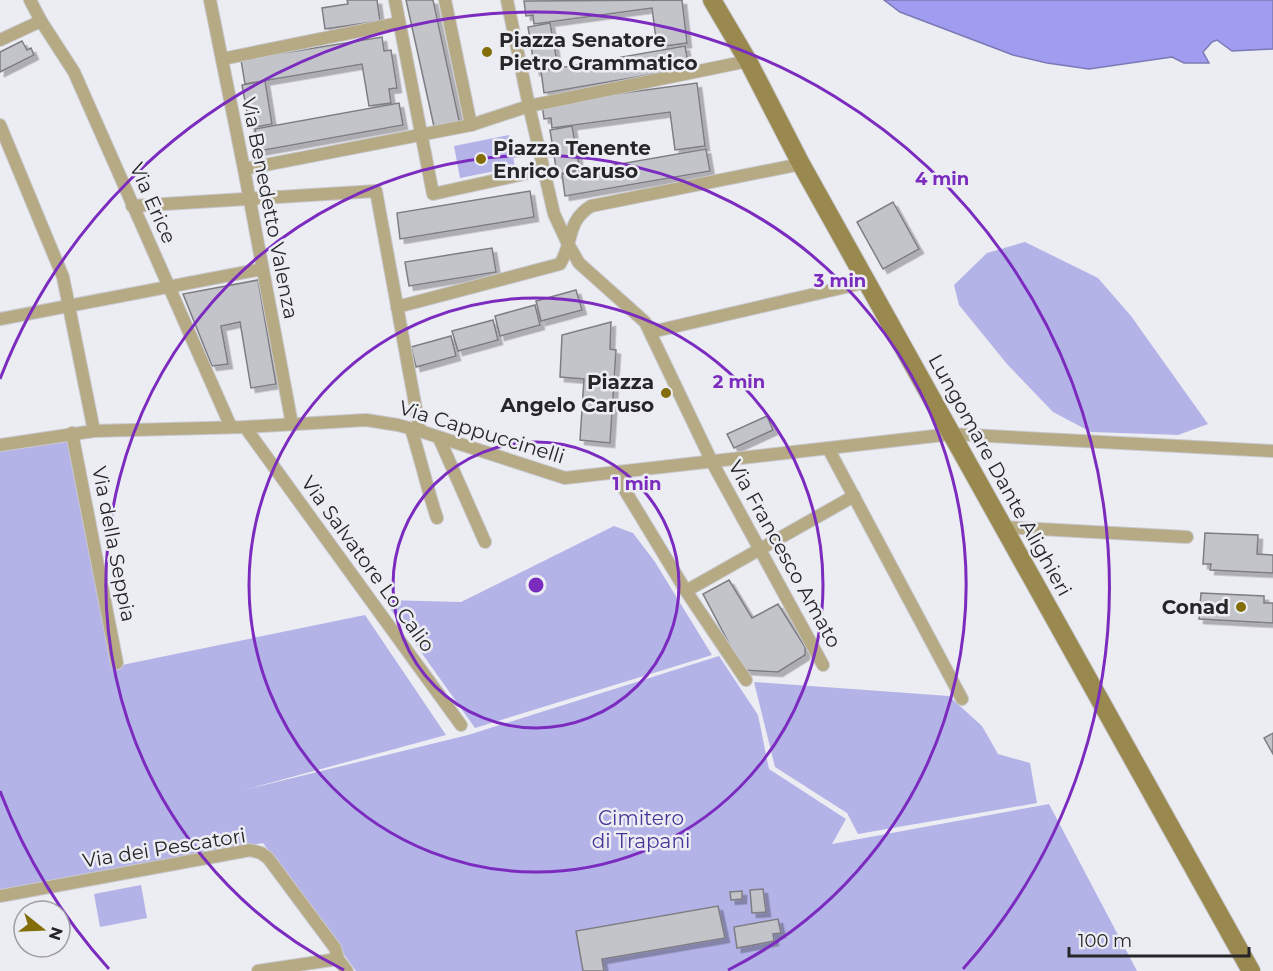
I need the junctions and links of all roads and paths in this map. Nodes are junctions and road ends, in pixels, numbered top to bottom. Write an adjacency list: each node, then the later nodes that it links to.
1 (30, 0): 7 (street, Via Erice)
2 (210, 0): 10 (street, Via Benedetto Valenza)
3 (395, 0): 8 (street)
4 (446, 0): 14 (street)
5 (507, 0): 12 (street)
6 (712, 0): 11 (main road, Lungomare Dante Alighieri)
7 (41, 21): 9 (street); 21 (street, Via Erice)
8 (399, 23): 10 (street); 15 (street)
9 (0, 40)
10 (222, 59): 18 (street, Via Benedetto Valenza)
11 (748, 61): 12 (street); 17 (main road, Lungomare Dante Alighieri)
12 (529, 106): 14 (street); 19 (street)
13 (0, 125): 16 (street)
14 (471, 125): 15 (street)
15 (421, 134): 18 (street); 19 (street)
16 (5, 148): 26 (street)
17 (801, 164): 22 (street); 24 (main road, Lungomare Dante Alighieri)
18 (244, 169): 20 (street, Via Benedetto Valenza)
19 (543, 170): 22 (street)
20 (248, 199): 21 (street); 23 (street, Via Benedetto Valenza); 27 (street)
21 (132, 206): 25 (street, Via Erice)
22 (568, 244): 27 (street); 29 (street)
23 (262, 269): 25 (street); 30 (street, Via Benedetto Valenza)
24 (867, 282): 29 (street); 36 (main road, Lungomare Dante Alighieri)
25 (168, 287): 26 (street); 31 (street, Via Erice)
26 (69, 306): 28 (street); 34 (street)
27 (397, 307): 33 (street)
28 (0, 319)
29 (651, 332): 41 (street, Via Francesco Amato)
30 (292, 424): 32 (street, Via Cappuccinelli); 33 (street, Via Cappuccinelli)
31 (231, 427): 32 (street, Via Cappuccinelli); 34 (street, Via Cappuccinelli)
32 (244, 427): 54 (street, Via Salvatore Lo Calio)
33 (416, 430): 37 (street, Via Cappuccinelli); 44 (street)
34 (94, 431): 35 (street, Via Cappuccinelli)
35 (72, 433): 38 (street, Via Cappuccinelli); 50 (street, Via della Seppia)
36 (951, 434): 39 (street, Via Cappuccinelli); 40 (street, Via Cappuccinelli); 45 (main road, Lungomare Dante Alighieri)
37 (439, 438): 42 (street, Via Cappuccinelli); 47 (street)
38 (0, 445)
39 (828, 448): 41 (street, Via Cappuccinelli); 43 (street)
40 (1273, 451)
41 (712, 462): 42 (street, Via Cappuccinelli); 48 (street, Via Francesco Amato)
42 (615, 474): 49 (street)
43 (854, 496): 48 (street); 53 (street)
44 (437, 518)
45 (1003, 527): 46 (street); 60 (main road, Lungomare Dante Alighieri)
46 (1187, 537)
47 (485, 542)
48 (759, 549): 49 (street); 51 (street, Via Francesco Amato)
49 (686, 591): 52 (street)
50 (117, 663)
51 (823, 665)
52 (746, 680)
53 (962, 699)
54 (461, 725)
55 (0, 896): 56 (street, Via dei Pescatori)
56 (338, 959): 57 (street); 59 (street, Via dei Pescatori)
57 (276, 970): 58 (street)
58 (258, 971)
59 (347, 971)
60 (1251, 971)

